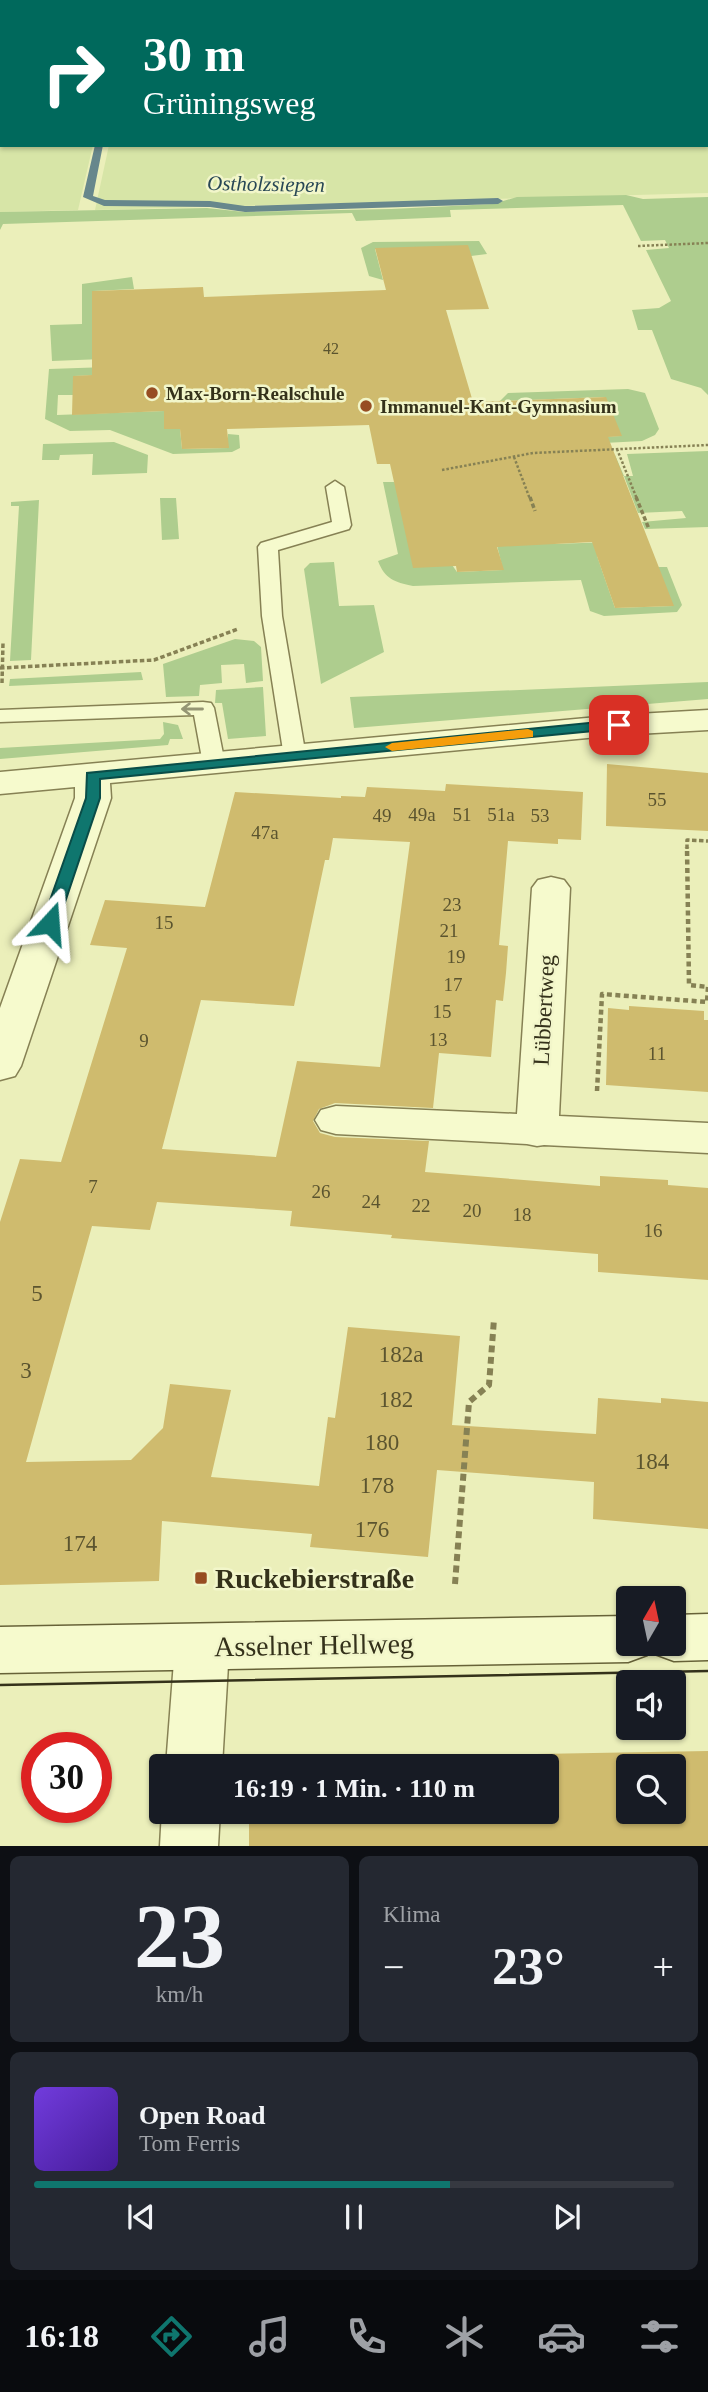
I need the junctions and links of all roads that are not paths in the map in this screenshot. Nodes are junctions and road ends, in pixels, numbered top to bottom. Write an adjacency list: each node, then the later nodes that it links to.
1 (335, 486): 4 (lane)
2 (0, 716): 5 (lane, one-way to 2)
3 (708, 720): 4 (street)
4 (295, 757): 5 (street)
5 (214, 764): 6 (street)
6 (92, 776): 7 (street); 9 (street)
7 (0, 783)
8 (551, 888): 11 (street, Lübbertweg)
9 (0, 1066)
10 (336, 1120): 11 (street)
11 (537, 1132): 12 (street)
12 (708, 1138)
13 (708, 1637): 14 (street)
14 (686, 1638)
15 (616, 1639): 16 (street, Asselner Hellweg)
16 (202, 1648): 17 (street, Asselner Hellweg); 18 (street)
17 (0, 1650)
18 (195, 1754)
19 (190, 1824): 20 (street)
20 (189, 1846)

